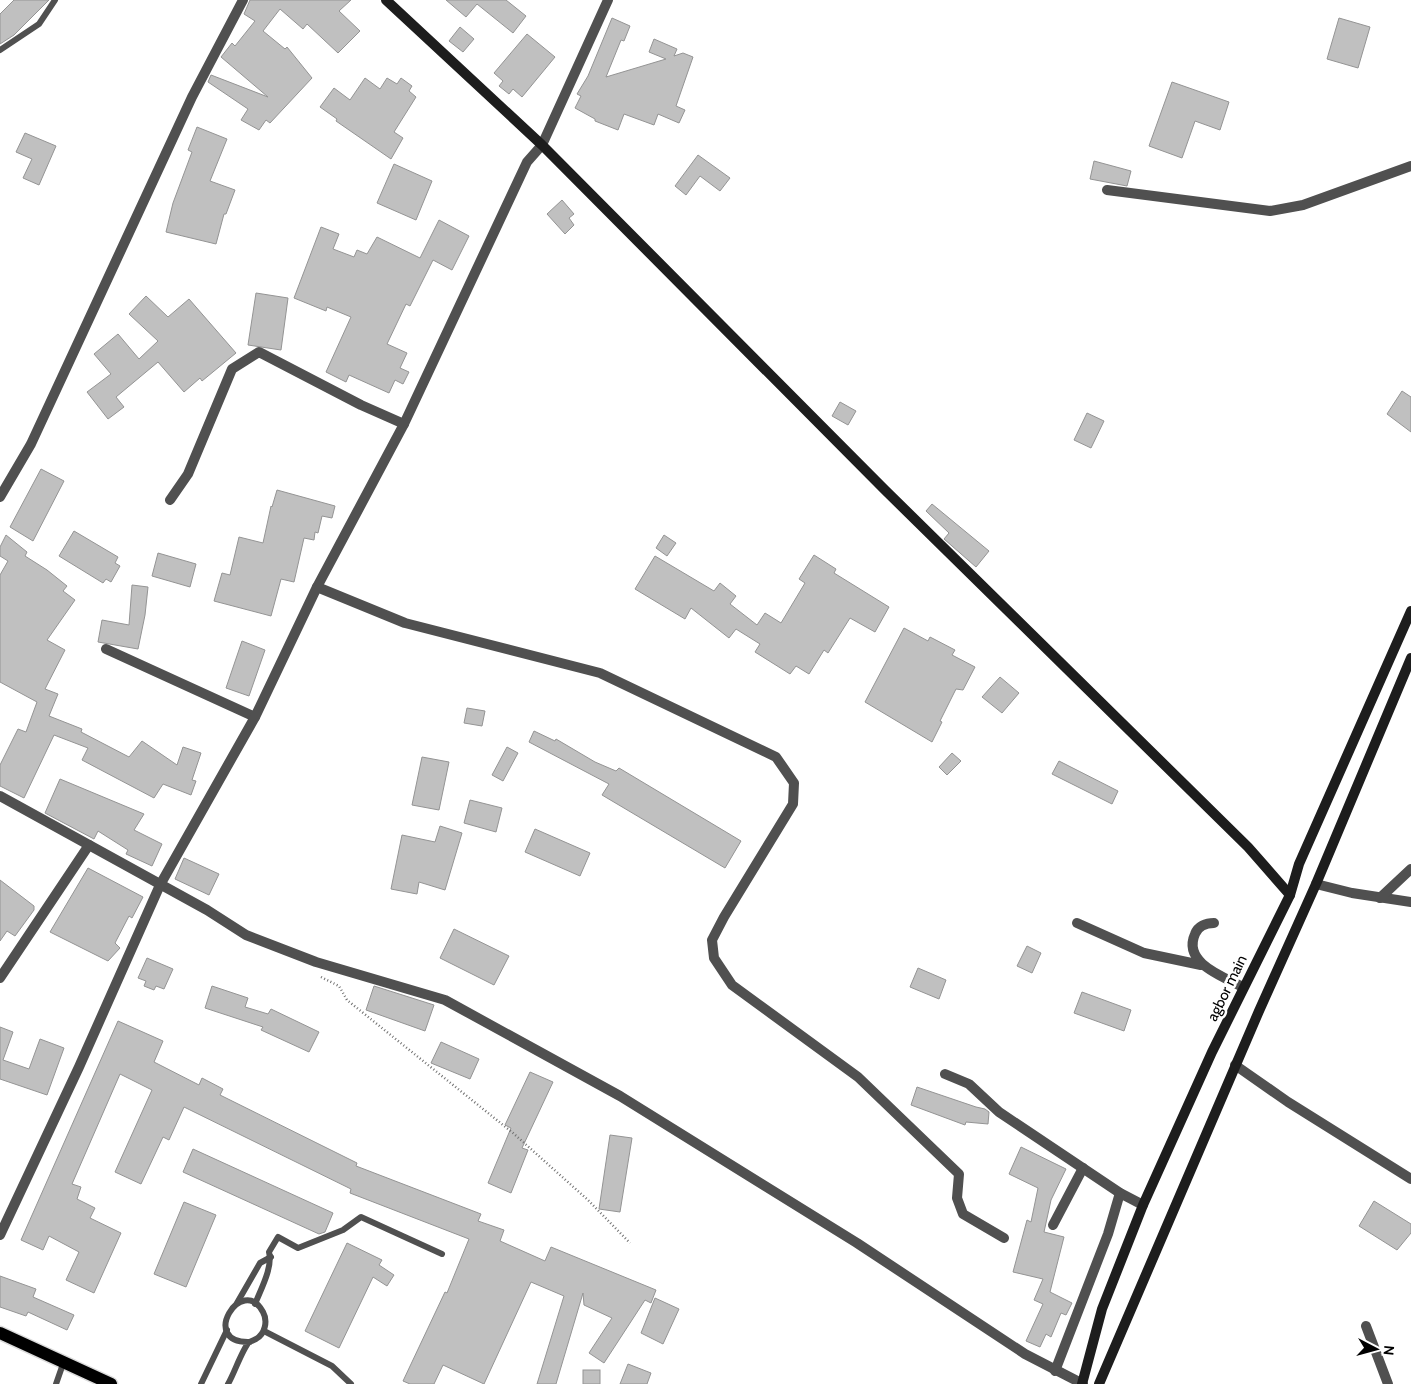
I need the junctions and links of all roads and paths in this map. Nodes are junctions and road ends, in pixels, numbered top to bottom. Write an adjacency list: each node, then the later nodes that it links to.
1 (55, 0): 5 (lane)
2 (243, 0): 10 (street)
3 (386, 0): 6 (main road)
4 (608, 0): 6 (street)
5 (0, 50)
6 (542, 145): 9 (street); 24 (main road)
7 (1411, 166): 8 (street)
8 (1107, 190)
9 (404, 424): 11 (street); 12 (street)
10 (0, 497)
11 (170, 500)
12 (317, 587): 18 (street); 41 (street)
13 (1411, 611): 16 (main road, agbor main)
14 (106, 649): 18 (street)
15 (1411, 658): 17 (main road)
16 (1375, 692): 17 (main road); 24 (main road, agbor main)
17 (1392, 702): 22 (main road)
18 (255, 717): 23 (street)
19 (0, 796): 20 (street)
20 (89, 845): 23 (street); 31 (street)
21 (1411, 869): 25 (street)
22 (1316, 884): 25 (street); 33 (main road)
23 (160, 885): 29 (street); 40 (street)
24 (1290, 895): 32 (main road, agbor main)
25 (1380, 898): 26 (street)
26 (1411, 902)
27 (1077, 923): 30 (street)
28 (1214, 923): 30 (street)
29 (316, 962): 42 (path); 53 (street)
30 (1201, 965): 32 (street)
31 (0, 978)
32 (1243, 987): 38 (main road, agbor main)
33 (1235, 1064): 36 (street); 60 (main road)
34 (945, 1074): 35 (street)
35 (1083, 1168): 37 (street); 39 (street)
36 (1411, 1179)
37 (1120, 1193): 38 (street); 53 (street)
38 (1143, 1205): 59 (main road, agbor main)
39 (1053, 1225)
40 (0, 1235)
41 (1004, 1238)
42 (630, 1243)
43 (442, 1254): 44 (lane)
44 (270, 1257): 45 (lane); 46 (lane)
45 (237, 1303): 46 (lane); 48 (lane)
46 (255, 1304): 49 (lane)
47 (1366, 1326): 61 (street)
48 (227, 1330): 51 (lane); 56 (lane)
49 (264, 1331): 51 (lane); 58 (lane)
50 (0, 1333): 52 (main road)
51 (250, 1342): 57 (lane)
52 (64, 1361): 54 (lane); 55 (main road)
53 (1055, 1370): 59 (street)
54 (56, 1384)
55 (110, 1384)
56 (201, 1384)
57 (228, 1384)
58 (352, 1384)
59 (1082, 1384)
60 (1099, 1384)
61 (1388, 1384)

